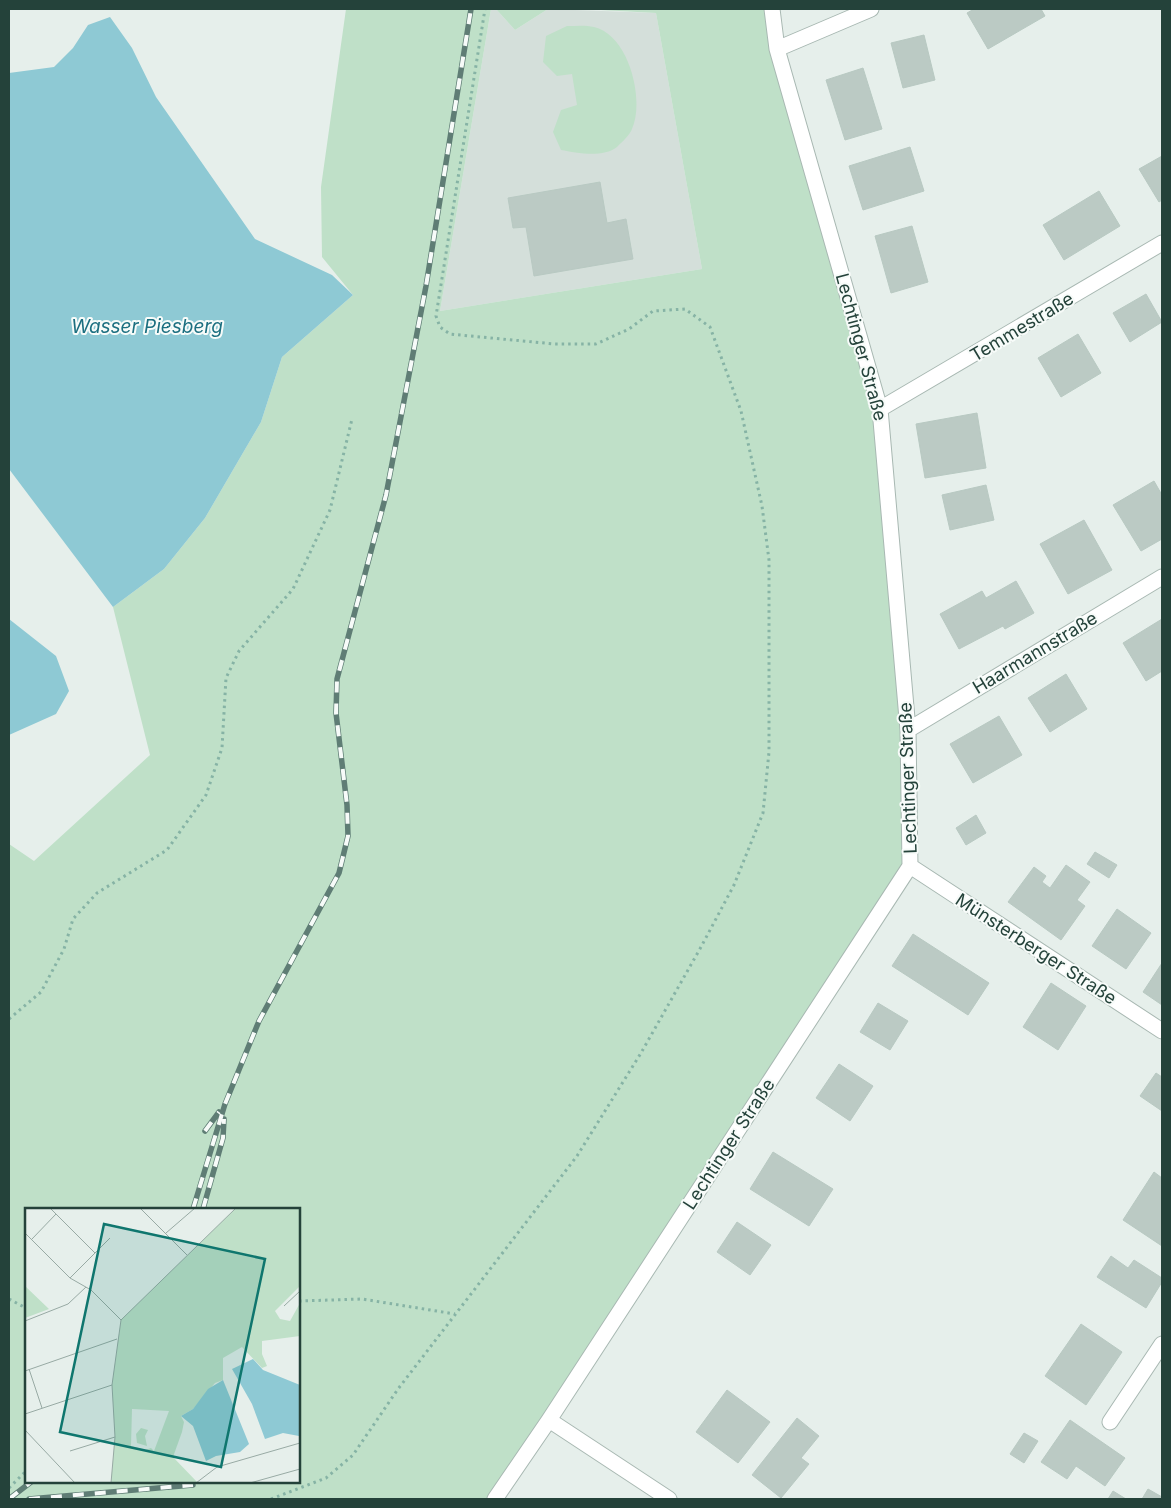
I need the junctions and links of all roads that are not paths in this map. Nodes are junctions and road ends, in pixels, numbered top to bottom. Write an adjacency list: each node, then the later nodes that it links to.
1 (772, 9): 3 (street, Lechtinger Straße)
2 (871, 9): 3 (street)
3 (777, 48): 5 (street, Lechtinger Straße)
4 (1162, 243): 5 (street, Temmestraße)
5 (880, 409): 7 (street, Lechtinger Straße)
6 (1162, 577): 7 (street, Haarmannstraße)
7 (908, 730): 8 (street, Lechtinger Straße)
8 (910, 866): 9 (street, Münsterberger Straße); 11 (street, Lechtinger Straße)
9 (1162, 1031)
10 (1162, 1344): 12 (street)
11 (549, 1420): 13 (street, Lechtinger Straße); 14 (street)
12 (1110, 1422)
13 (495, 1499)
14 (668, 1499)

